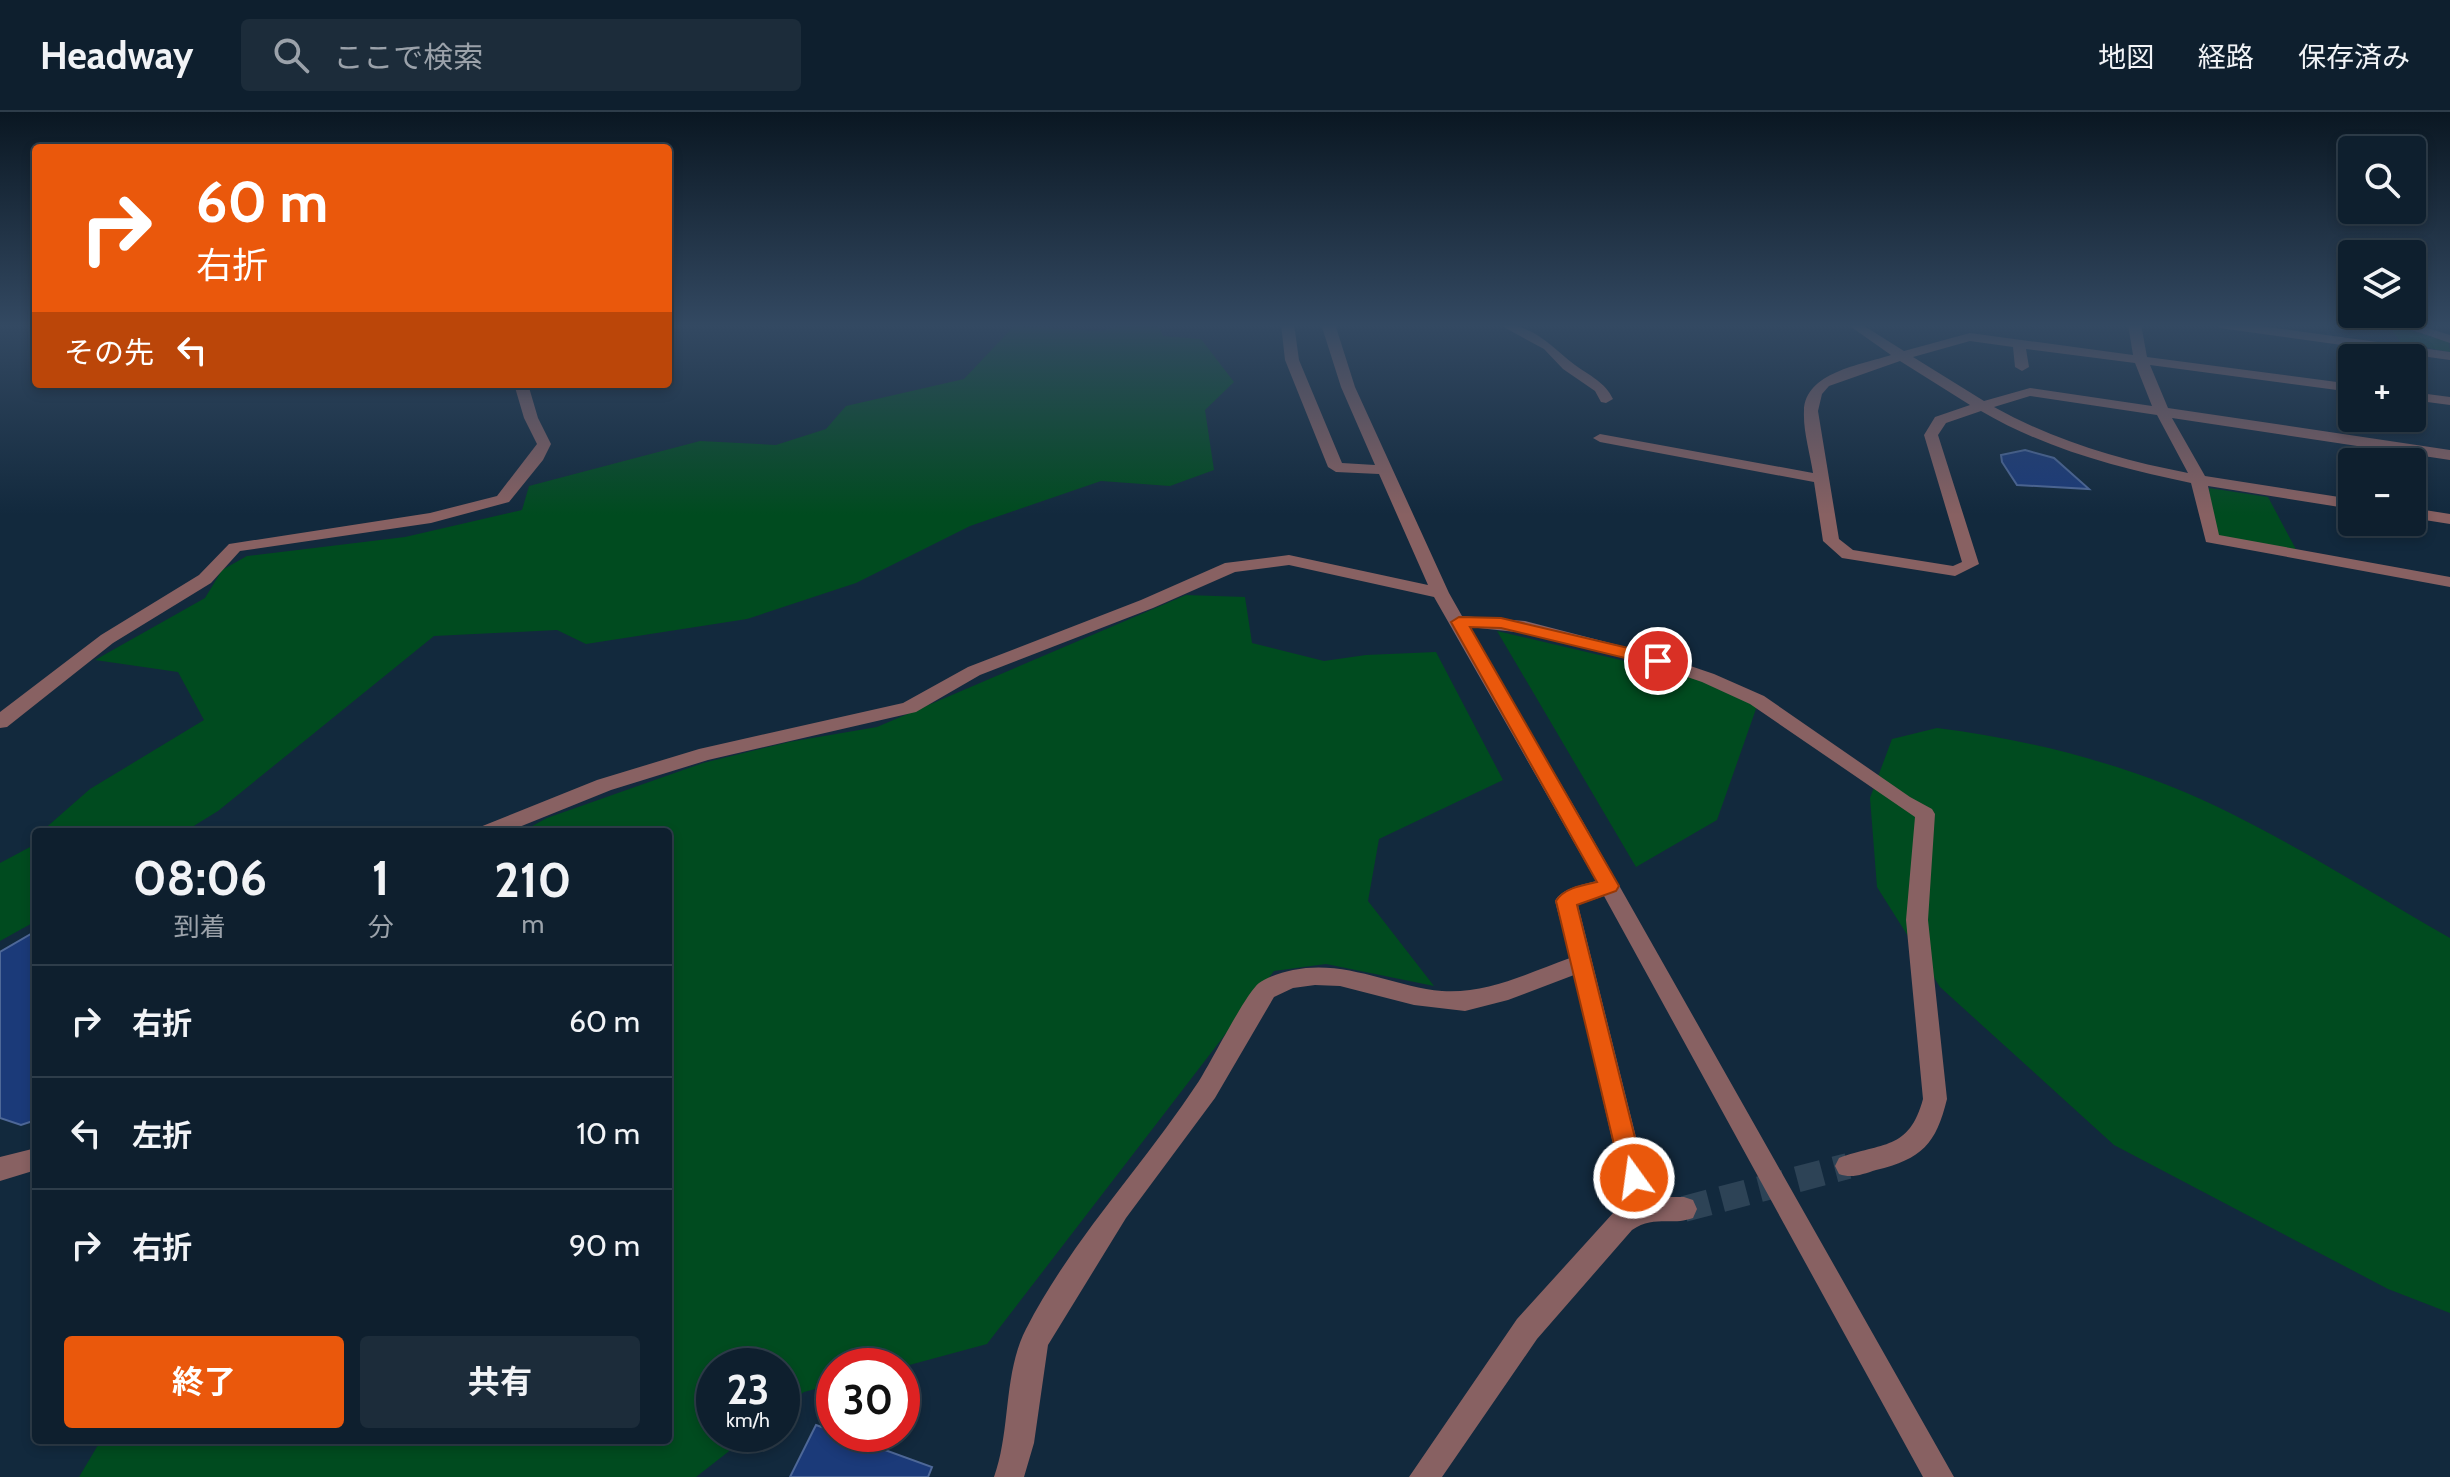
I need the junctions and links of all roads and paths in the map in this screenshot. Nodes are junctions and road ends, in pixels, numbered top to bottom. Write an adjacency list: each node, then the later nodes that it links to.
1 (522, 388): 24 (street)
2 (1303, 388): 15 (street)
3 (1348, 388): 15 (street)
4 (1599, 388): 9 (street)
5 (1820, 388): 17 (street)
6 (1955, 388): 11 (street)
7 (2152, 388): 12 (street)
8 (2426, 398): 10 (street)
9 (1606, 399)
10 (2450, 401)
11 (1981, 404): 12 (street); 16 (street); 17 (street)
12 (2162, 412): 14 (street); 16 (street)
13 (1600, 438): 17 (street)
14 (2450, 455)
15 (1385, 470): 22 (street)
16 (2198, 478): 18 (street); 21 (street)
17 (1822, 479)
18 (2338, 502)
19 (2426, 515): 20 (street)
20 (2450, 519)
21 (2450, 582)
22 (1440, 593): 23 (street); 25 (street)
23 (1459, 622): 26 (street); 29 (street)
24 (0, 722)
25 (496, 828)
26 (1609, 886): 27 (street); 35 (street)
27 (1582, 963): 31 (street); 33 (street)
28 (32, 1160): 30 (street)
29 (1848, 1166)
30 (0, 1169)
31 (1641, 1209): 32 (street); 34 (street)
32 (1684, 1209)
33 (1009, 1477)
34 (1424, 1477)
35 (1939, 1477)

